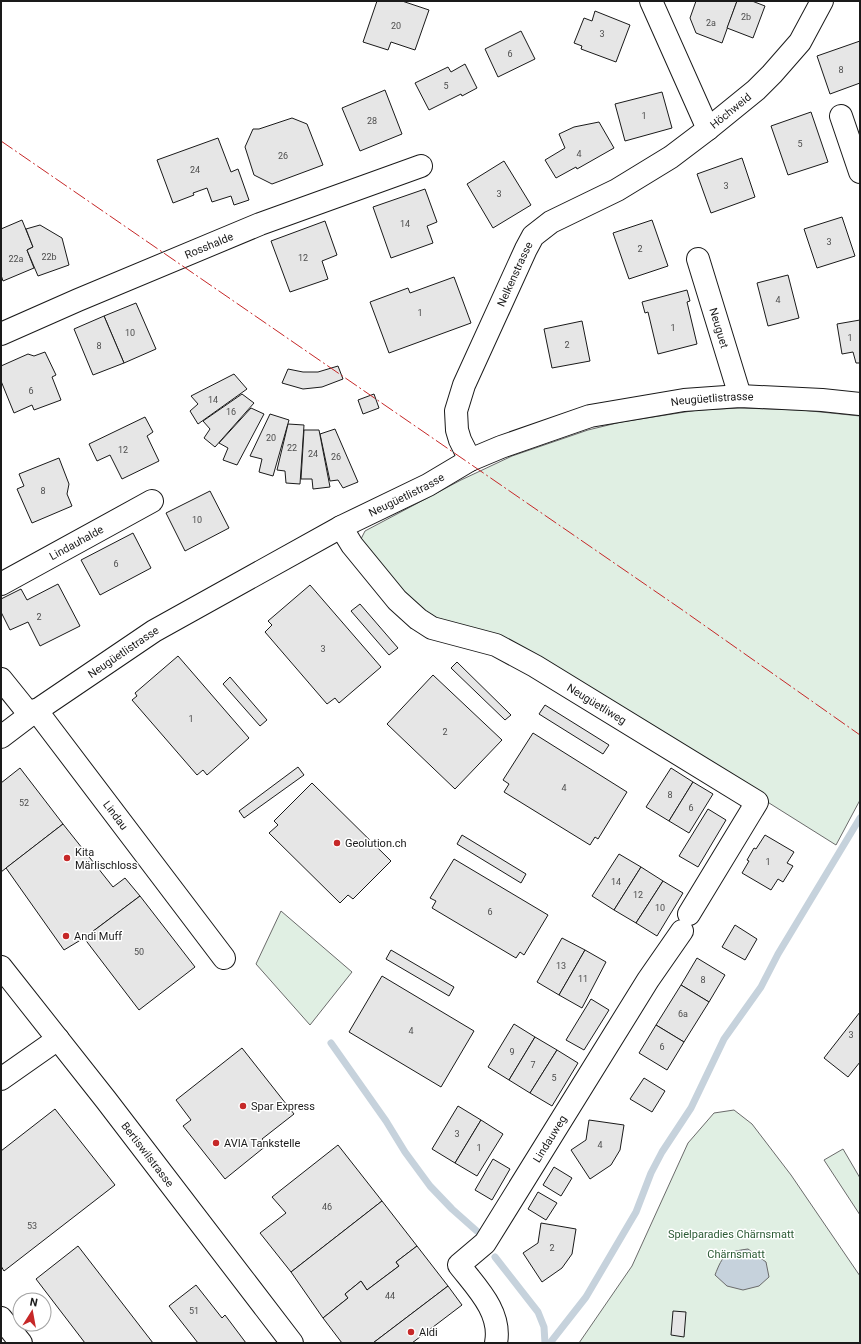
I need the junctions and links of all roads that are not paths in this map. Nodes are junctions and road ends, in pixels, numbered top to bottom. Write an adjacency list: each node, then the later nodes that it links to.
1 (651, 1): 4 (street, Höchweid)
2 (822, 1): 4 (street, Höchweid)
3 (841, 116): 6 (street)
4 (708, 129): 11 (street, Nelkenstrasse)
5 (421, 166): 8 (street, Rosshalde)
6 (860, 172)
7 (698, 259): 9 (street, Neuguet)
8 (1, 334)
9 (740, 396): 10 (street, Neugüetlistrasse); 11 (street, Neugüetlistrasse)
10 (860, 404)
11 (470, 460): 13 (street, Neugüetlistrasse)
12 (152, 501): 14 (street, Lindauhalde)
13 (341, 527): 16 (street, Neugüetlistrasse); 18 (street, Neugüetliweg)
14 (1, 584)
15 (1, 679): 16 (street)
16 (33, 713): 17 (street, Neugüetlistrasse); 19 (street, Lindau)
17 (1, 737)
18 (686, 922): 26 (street, Lindauweg)
19 (224, 958)
20 (1, 968): 21 (street, Bertiswilstrasse)
21 (58, 1039): 22 (street); 25 (street, Bertiswilstrasse)
22 (1, 1079)
23 (1, 1318): 24 (street)
24 (21, 1343)
25 (292, 1343)
26 (496, 1343)

